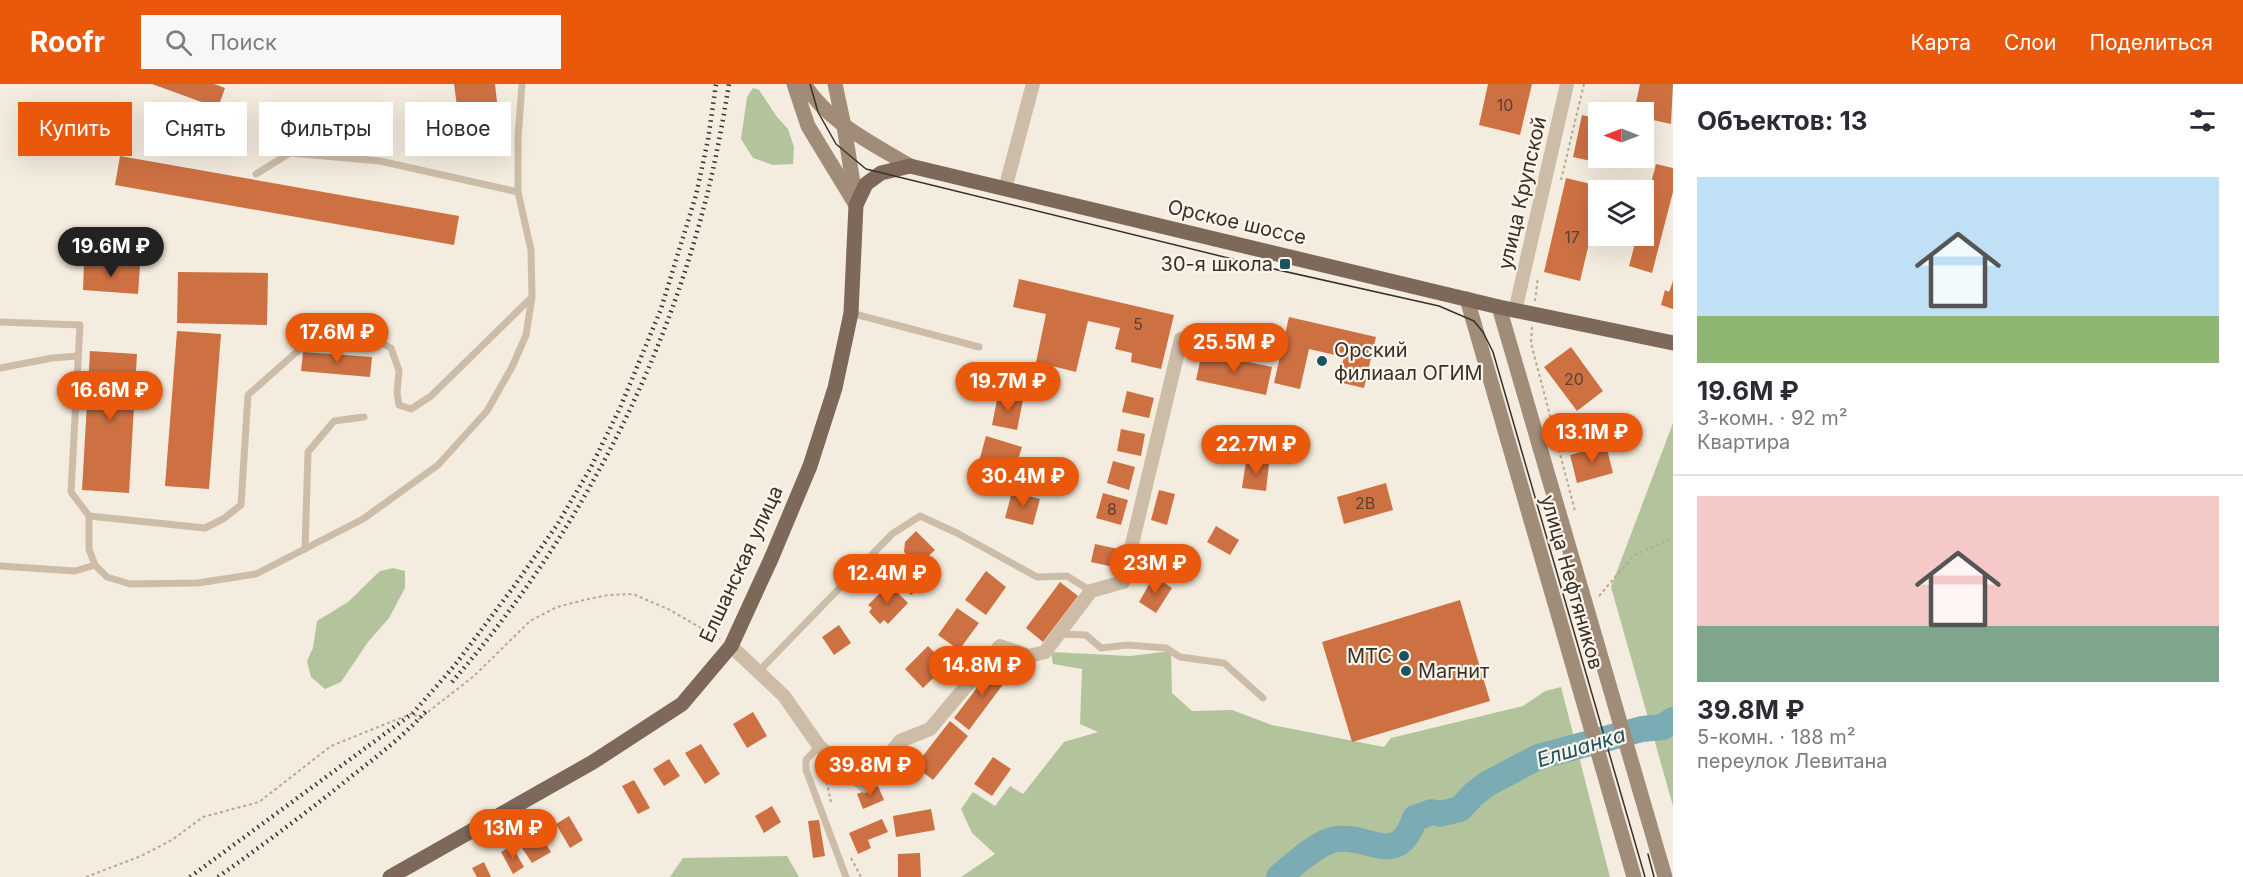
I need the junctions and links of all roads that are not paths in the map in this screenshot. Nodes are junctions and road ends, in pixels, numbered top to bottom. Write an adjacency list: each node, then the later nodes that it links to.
1 (522, 84): 11 (lane)
2 (794, 84): 12 (main road)
3 (804, 84): 7 (main road, Орское шоссе)
4 (834, 84): 7 (main road)
5 (1033, 84): 10 (street)
6 (1567, 84): 16 (street, улица Крупской)
7 (844, 126): 8 (main road, Орское шоссе); 12 (main road)
8 (910, 166): 10 (main road, Орское шоссе); 12 (main road)
9 (256, 174): 11 (lane)
10 (1005, 189): 14 (main road, Орское шоссе)
11 (519, 192): 13 (lane)
12 (856, 205): 17 (main road, Елшанская улица)
13 (532, 297): 25 (lane); 26 (lane)
14 (1467, 299): 15 (main road, Орское шоссе); 37 (main road, улица Нефтяников)
15 (1499, 307): 16 (main road, Орское шоссе); 38 (main road, улица Нефтяников)
16 (1515, 311): 20 (main road, Орское шоссе)
17 (851, 313): 21 (lane); 31 (main road, Елшанская улица)
18 (0, 322): 22 (lane)
19 (1181, 339): 29 (street)
20 (1673, 343)
21 (979, 347)
22 (78, 356): 23 (lane); 25 (lane)
23 (0, 368)
24 (364, 417): 26 (lane)
25 (89, 516): 27 (lane)
26 (305, 549): 27 (lane)
27 (95, 565): 28 (lane)
28 (0, 566)
29 (1091, 591): 30 (street); 32 (lane)
30 (1058, 634): 33 (lane); 34 (street)
31 (731, 646): 32 (street); 35 (main road, Елшанская улица)
32 (759, 671): 34 (street)
33 (1263, 698)
34 (819, 746): 36 (lane)
35 (390, 877)
36 (846, 877)
37 (1634, 877)
38 (1665, 877)

